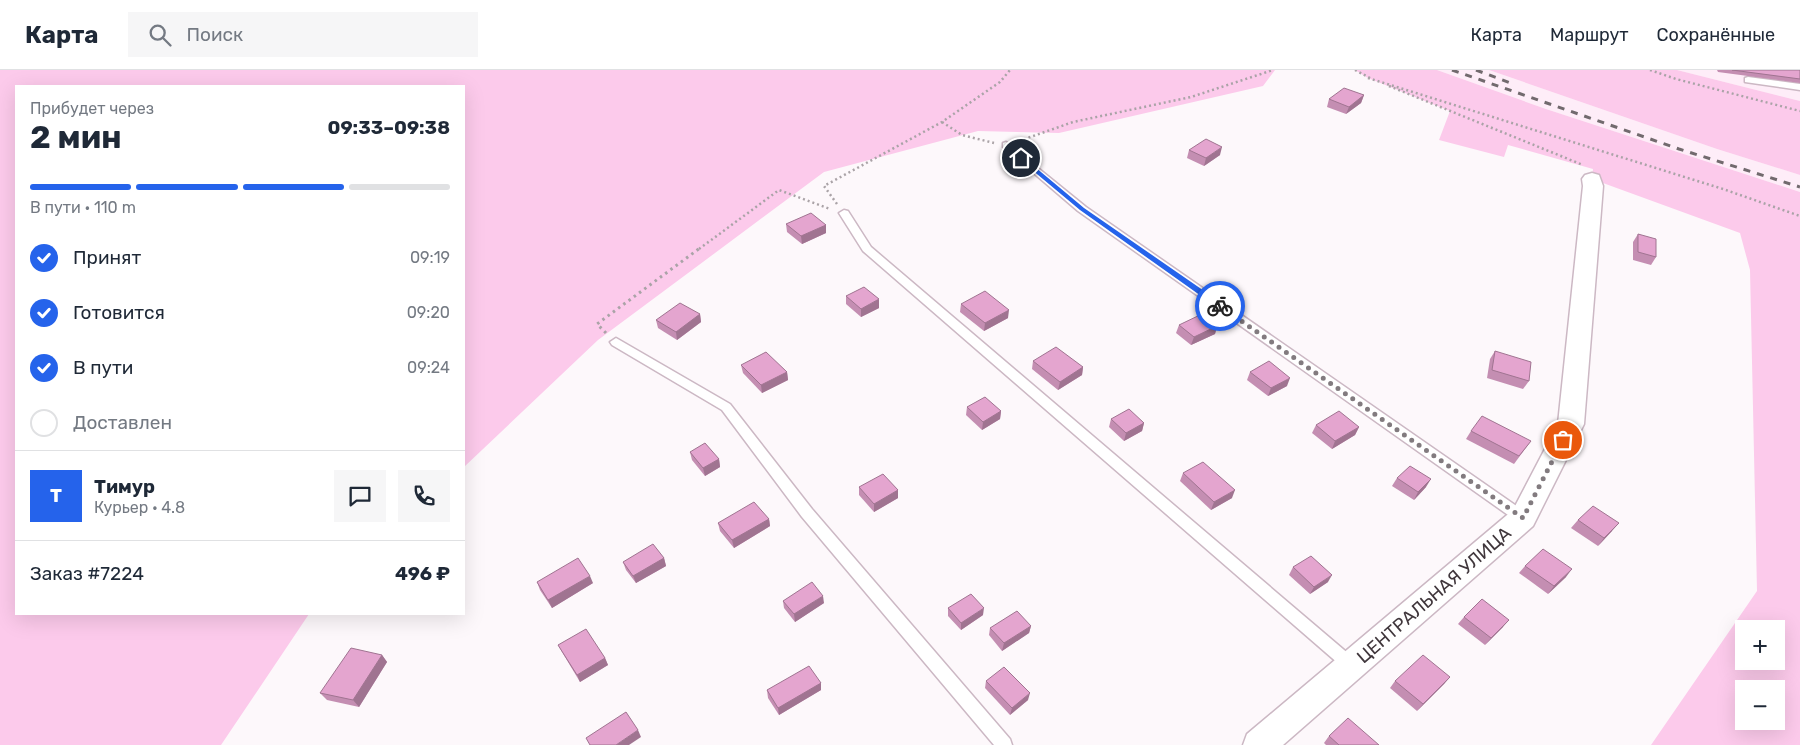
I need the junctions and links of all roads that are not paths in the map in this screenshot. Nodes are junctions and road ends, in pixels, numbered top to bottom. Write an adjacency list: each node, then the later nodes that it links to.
1 (1748, 80): 2 (lane)
2 (1800, 87)
3 (1006, 145): 7 (lane)
4 (1592, 179): 7 (street, ЦЕНТРАЛЬНАЯ УЛИЦА)
5 (844, 213): 8 (lane)
6 (616, 342): 9 (lane)
7 (1523, 518): 8 (street, ЦЕНТРАЛЬНАЯ УЛИЦА)
8 (1352, 666): 10 (street, ЦЕНТРАЛЬНАЯ УЛИЦА)
9 (1004, 745)
10 (1259, 745)

